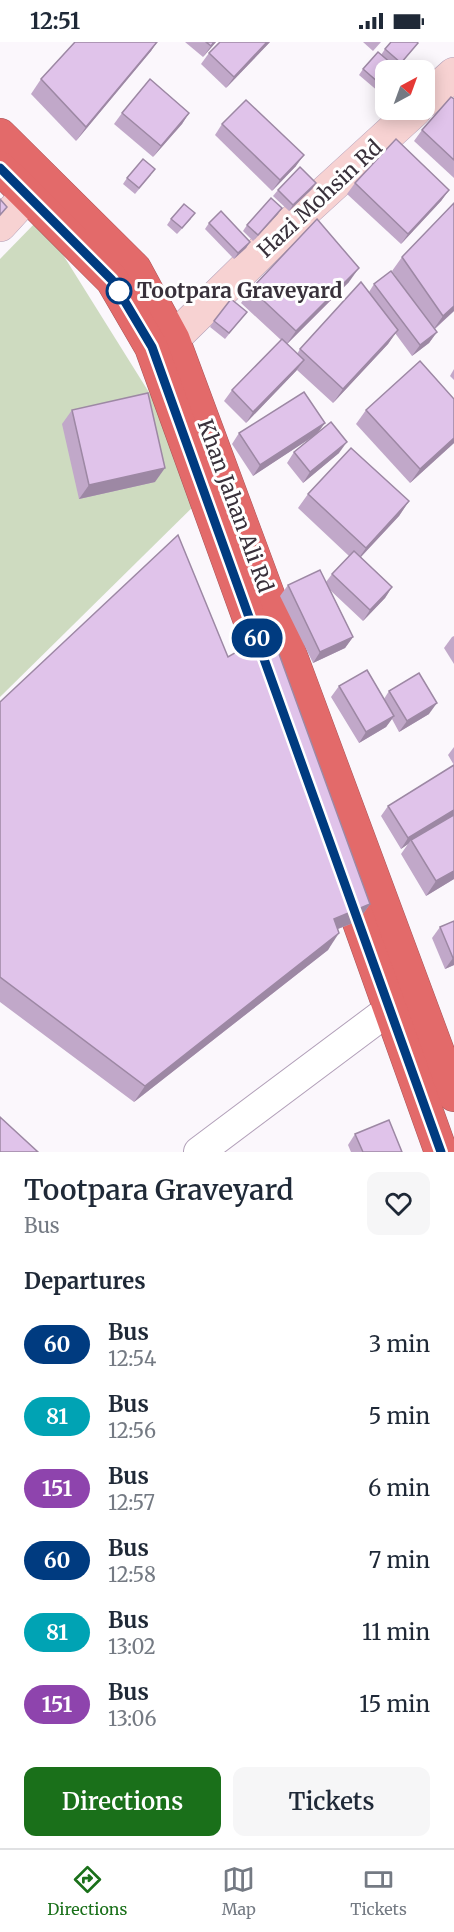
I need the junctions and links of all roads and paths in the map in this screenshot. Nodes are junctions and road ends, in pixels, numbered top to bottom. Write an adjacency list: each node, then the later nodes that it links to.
1 (454, 74): 2 (street)
2 (435, 91)
3 (404, 120): 8 (street, Hazi Mohsin Rd)
4 (0, 135): 6 (highway, Khan Jahan Ali Rd)
5 (0, 168): 6 (highway, Khan Jahan Ali Rd)
6 (35, 187): 7 (street); 8 (highway, Khan Jahan Ali Rd); 9 (highway, Khan Jahan Ali Rd)
7 (0, 225)
8 (173, 339): 10 (highway, Khan Jahan Ali Rd)
9 (390, 1009): 11 (street); 12 (highway, Khan Jahan Ali Rd)
10 (454, 1095)
11 (199, 1152)
12 (441, 1152)

